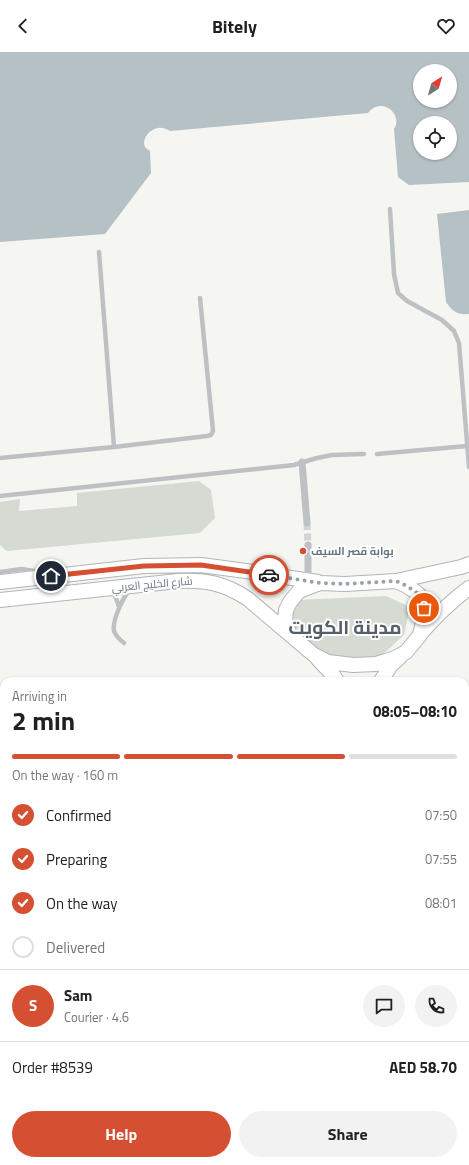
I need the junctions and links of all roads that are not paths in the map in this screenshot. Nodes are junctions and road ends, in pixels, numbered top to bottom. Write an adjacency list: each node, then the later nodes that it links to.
1 (390, 209): 4 (lane)
2 (99, 252): 5 (lane)
3 (200, 298): 5 (lane)
4 (467, 446): 7 (lane); 10 (lane)
5 (114, 447): 8 (lane)
6 (364, 454): 9 (lane)
7 (377, 454)
8 (0, 458)
9 (302, 462): 11 (lane); 12 (street)
10 (469, 467)
11 (0, 496)
12 (307, 523)
13 (308, 545): 19 (street)
14 (469, 564): 17 (main road)
15 (0, 572): 16 (lane)
16 (64, 575): 18 (main road, شارع الخليج العربي); 19 (main road, شارع الخليج العربي)
17 (396, 581): 19 (main road); 26 (main road)
18 (0, 582)
19 (314, 582): 25 (main road)
20 (132, 586): 21 (main road, شارع الخليج العربي); 24 (lane); 25 (main road, شارع الخليج العربي)
21 (107, 588): 23 (main road, شارع الخليج العربي); 24 (lane)
22 (469, 588): 26 (main road)
23 (0, 600)
24 (120, 606): 27 (lane)
25 (289, 633): 29 (main road)
26 (420, 635): 28 (main road)
27 (124, 643)
28 (406, 652): 29 (main road); 31 (main road)
29 (314, 655): 30 (main road)
30 (334, 677)
31 (384, 677)

